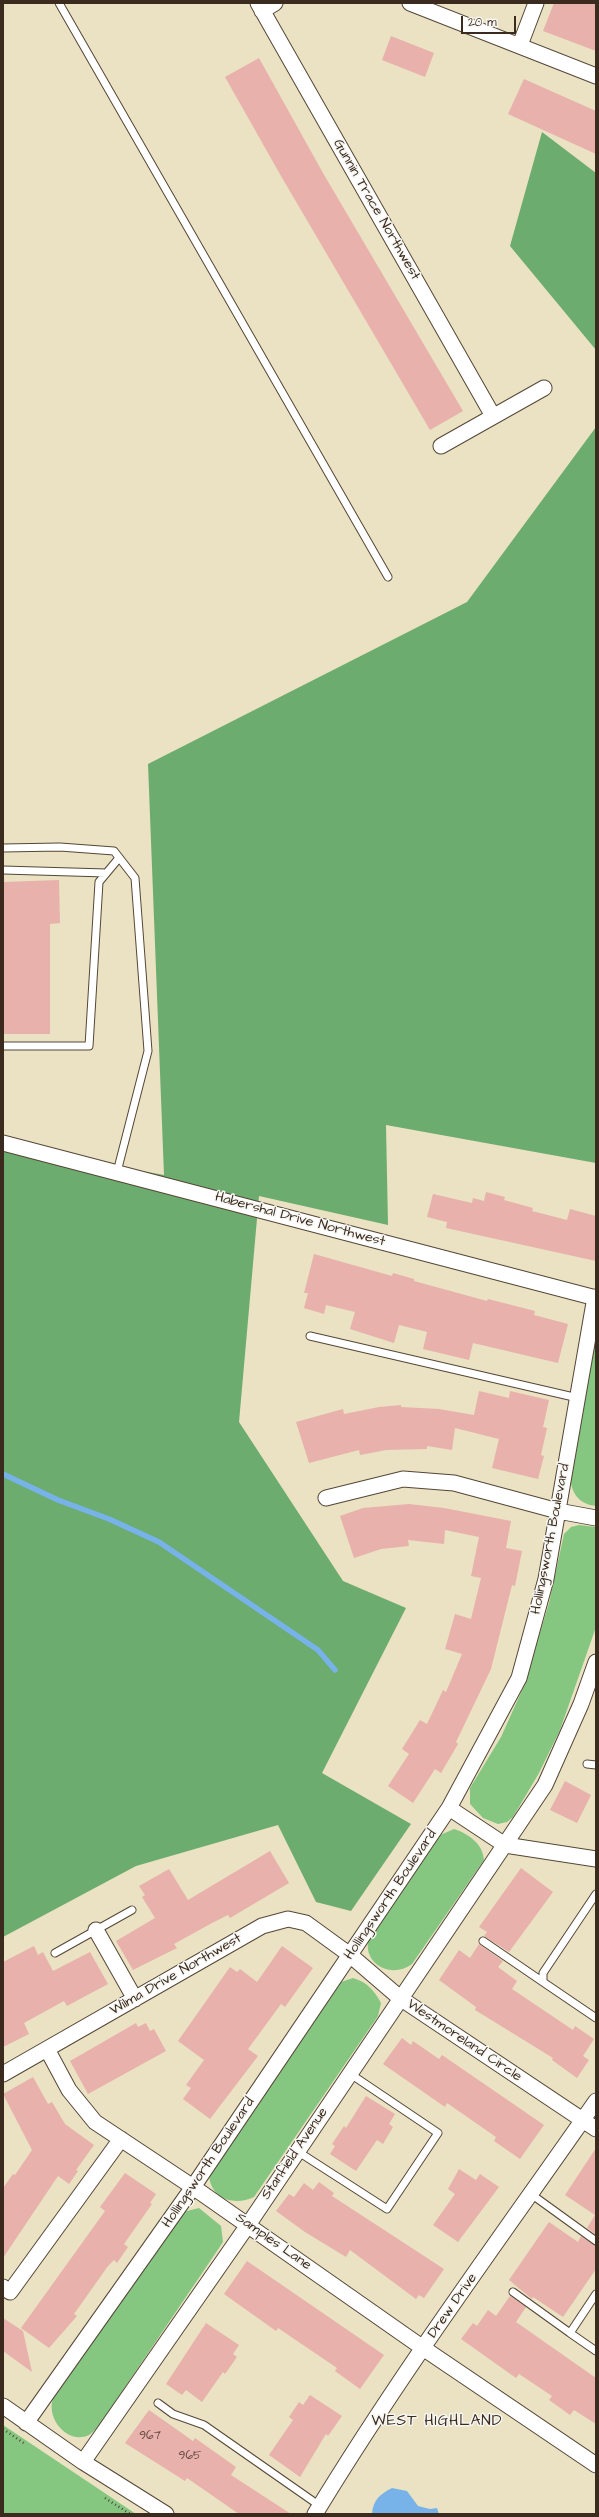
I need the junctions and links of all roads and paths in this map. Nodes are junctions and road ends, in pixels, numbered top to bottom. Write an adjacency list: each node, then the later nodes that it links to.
1 (59, 3): 12 (lane)
2 (275, 3): 5 (street)
3 (410, 3): 6 (street)
4 (536, 3): 7 (street)
5 (260, 7): 10 (street, Gunnin Trace Northwest)
6 (432, 7): 7 (street)
7 (520, 45): 8 (street)
8 (596, 76)
9 (544, 388): 10 (street)
10 (494, 416): 11 (street)
11 (441, 446)
12 (388, 577)
13 (3, 848): 14 (lane)
14 (119, 858): 16 (lane); 19 (lane)
15 (3, 870): 16 (lane)
16 (106, 874): 17 (lane)
17 (3, 1046)
18 (3, 1144): 19 (street, Habershal Drive Northwest)
19 (117, 1172): 20 (street, Habershal Drive Northwest)
20 (595, 1298): 22 (street, Hollingsworth Boulevard)
21 (310, 1336): 22 (lane)
22 (578, 1398): 24 (street, Hollingsworth Boulevard)
23 (326, 1498): 24 (street)
24 (558, 1511): 25 (street); 29 (street, Hollingsworth Boulevard)
25 (596, 1518)
26 (596, 1662): 30 (street, Stanfield Avenue)
27 (587, 1764): 28 (lane)
28 (596, 1765)
29 (449, 1808): 30 (street); 37 (street, Hollingsworth Boulevard)
30 (505, 1845): 31 (street); 39 (street, Stanfield Avenue)
31 (596, 1859)
32 (596, 1894): 38 (lane)
33 (132, 1910): 34 (lane)
34 (96, 1930): 36 (lane); 40 (street)
35 (483, 1942): 38 (lane)
36 (55, 1952)
37 (350, 1955): 39 (street, Westmoreland Circle); 40 (street, Wilma Drive Northwest); 50 (street, Hollingsworth Boulevard)
38 (543, 1982): 41 (lane)
39 (400, 1998): 43 (street, Stanfield Avenue); 46 (street, Westmoreland Circle)
40 (135, 1999): 42 (street, Wilma Drive Northwest)
41 (596, 2018)
42 (47, 2049): 44 (street, Wilma Drive Northwest); 48 (street, Samples Lane)
43 (350, 2073): 49 (street, Stanfield Avenue); 49 (lane)
44 (3, 2074)
45 (596, 2101): 46 (street, Drew Drive)
46 (582, 2120): 47 (street, Westmoreland Circle); 51 (street, Drew Drive)
47 (596, 2129)
48 (121, 2139): 50 (street, Samples Lane); 54 (street)
49 (297, 2151): 52 (street, Stanfield Avenue)
50 (193, 2187): 52 (street, Samples Lane); 62 (street, Hollingsworth Boulevard)
51 (531, 2194): 53 (lane); 58 (street, Drew Drive)
52 (248, 2225): 58 (street, Samples Lane); 63 (street, Stanfield Avenue)
53 (596, 2241)
54 (3, 2287)
55 (513, 2292): 57 (lane)
56 (596, 2294): 57 (lane)
57 (570, 2333): 59 (lane)
58 (423, 2348): 64 (street, Samples Lane); 65 (street, Drew Drive)
59 (596, 2351)
60 (158, 2404): 65 (lane)
61 (3, 2406): 62 (street)
62 (26, 2423): 63 (street)
63 (83, 2462): 66 (street)
64 (596, 2465)
65 (317, 2510)
66 (166, 2514)

